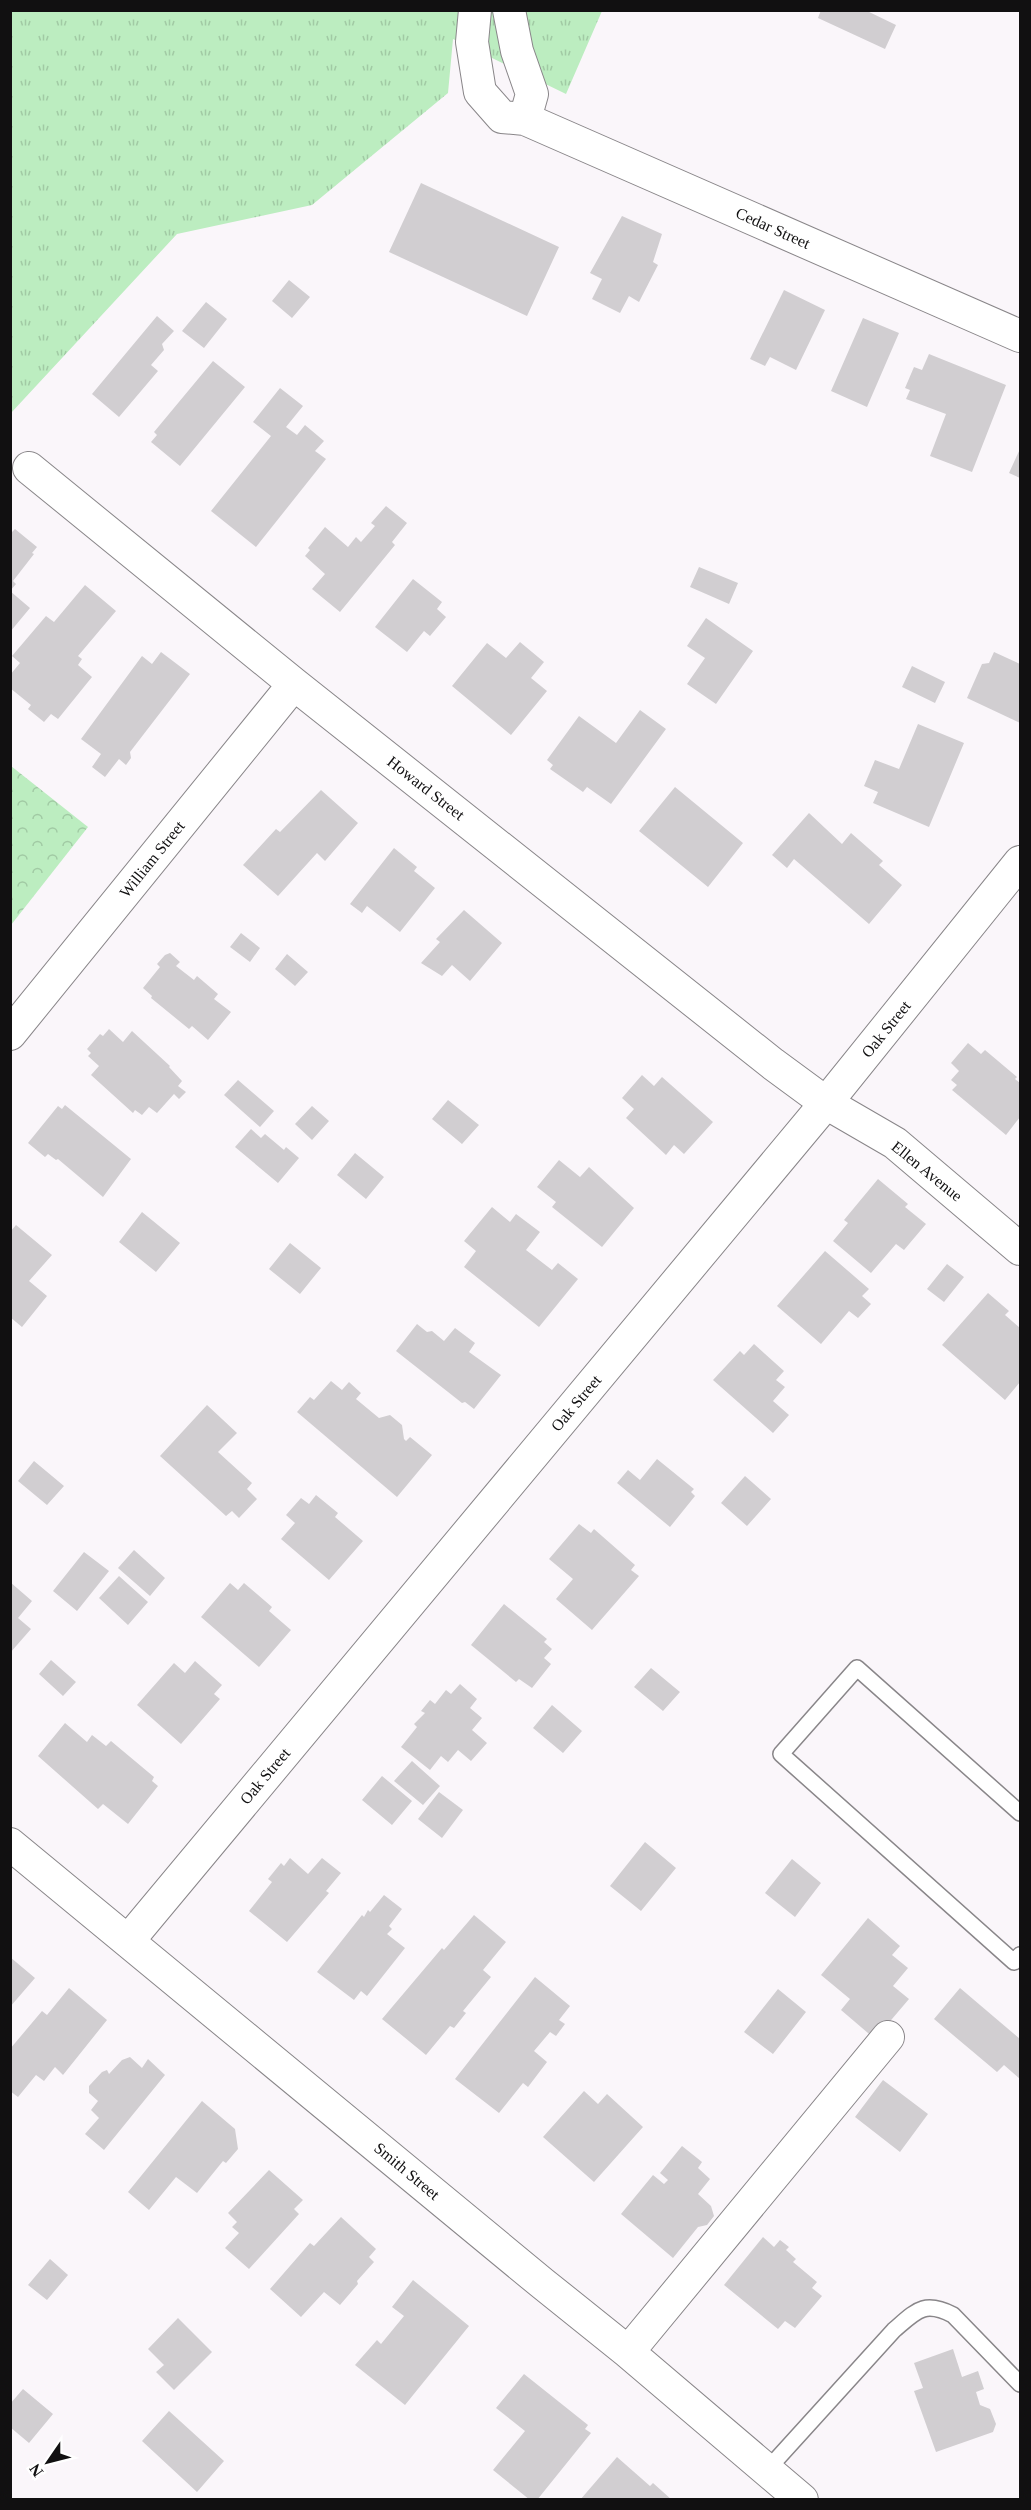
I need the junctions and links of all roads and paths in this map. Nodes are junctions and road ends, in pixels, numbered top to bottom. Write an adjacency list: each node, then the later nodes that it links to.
1 (475, 10): 3 (street, Cedar Street)
2 (509, 10): 3 (street)
3 (525, 119): 4 (street, Cedar Street)
4 (1020, 336)
5 (29, 468): 6 (street, Howard Street)
6 (294, 684): 8 (street, William Street); 9 (street, Howard Street)
7 (1020, 862): 9 (street, Oak Street)
8 (10, 1034)
9 (826, 1103): 10 (street, Ellen Avenue); 13 (street, Oak Street)
10 (1020, 1249)
11 (1020, 1813): 14 (lane)
12 (10, 1844): 13 (street, Smith Street)
13 (128, 1941): 16 (street, Smith Street)
14 (1020, 1955)
15 (888, 2037): 16 (street)
16 (628, 2352): 18 (street, Smith Street)
17 (1020, 2384): 18 (lane)
18 (767, 2470): 19 (street, Smith Street)
19 (802, 2499)

